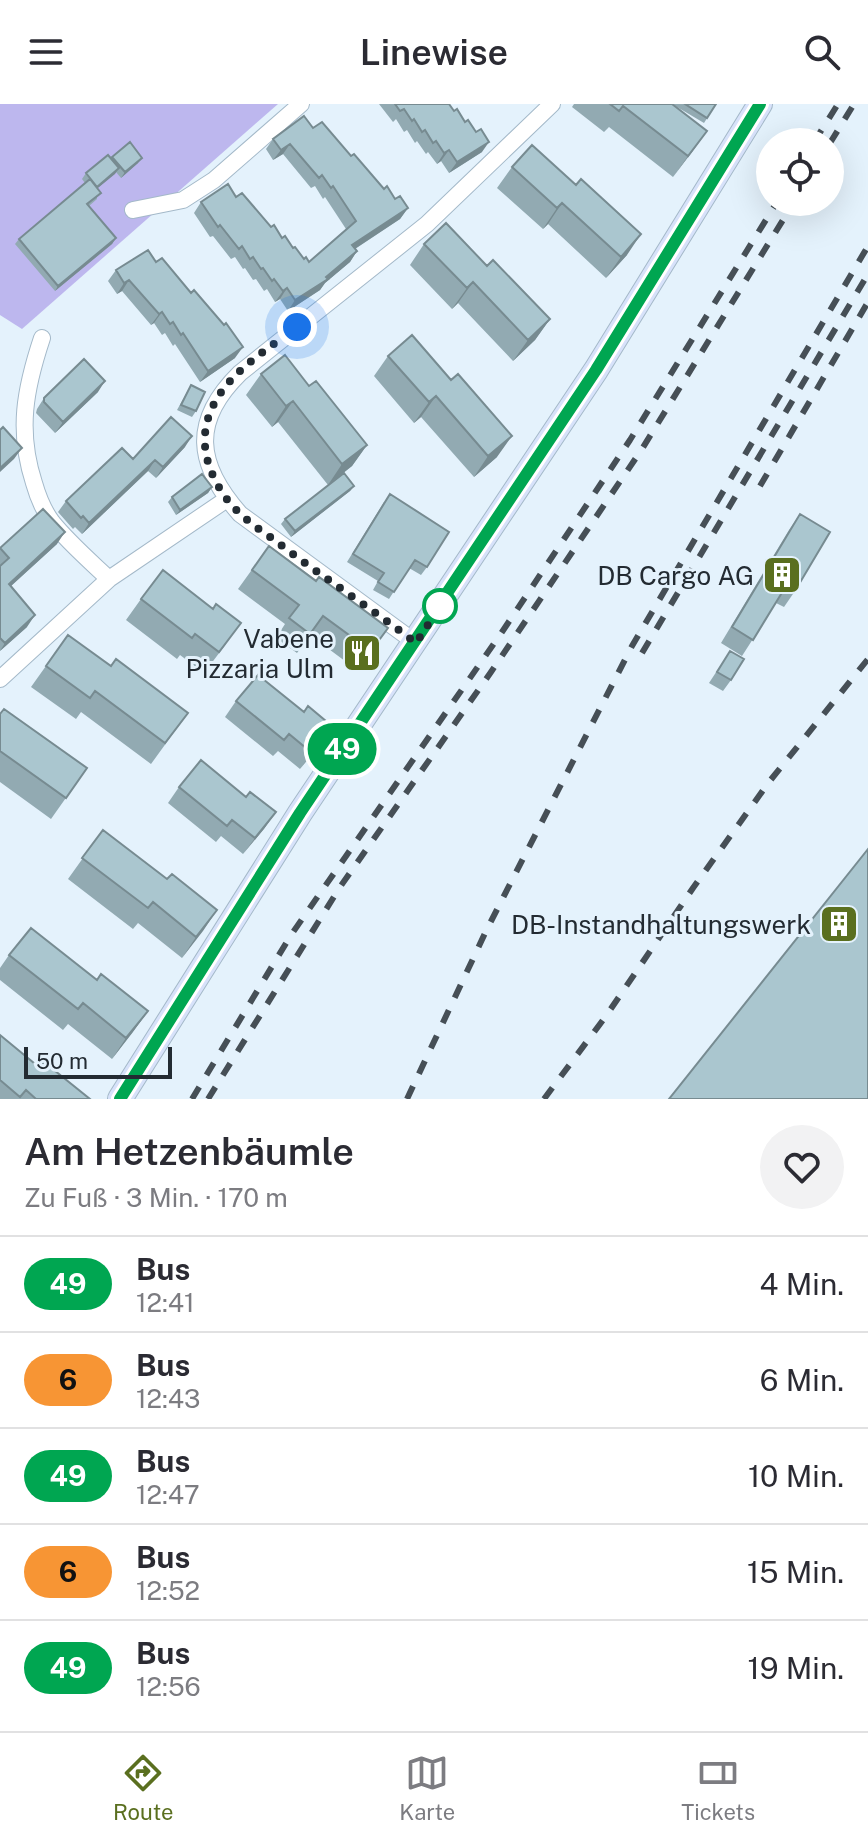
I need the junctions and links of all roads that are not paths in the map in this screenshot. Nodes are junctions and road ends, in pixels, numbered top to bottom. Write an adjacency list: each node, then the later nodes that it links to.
1 (301, 104): 4 (street)
2 (552, 104): 6 (street)
3 (760, 104): 8 (street)
4 (133, 210)
5 (42, 338): 7 (street)
6 (227, 499): 7 (street); 8 (street)
7 (109, 579): 9 (street)
8 (416, 643): 10 (street)
9 (0, 679)
10 (120, 1099)

